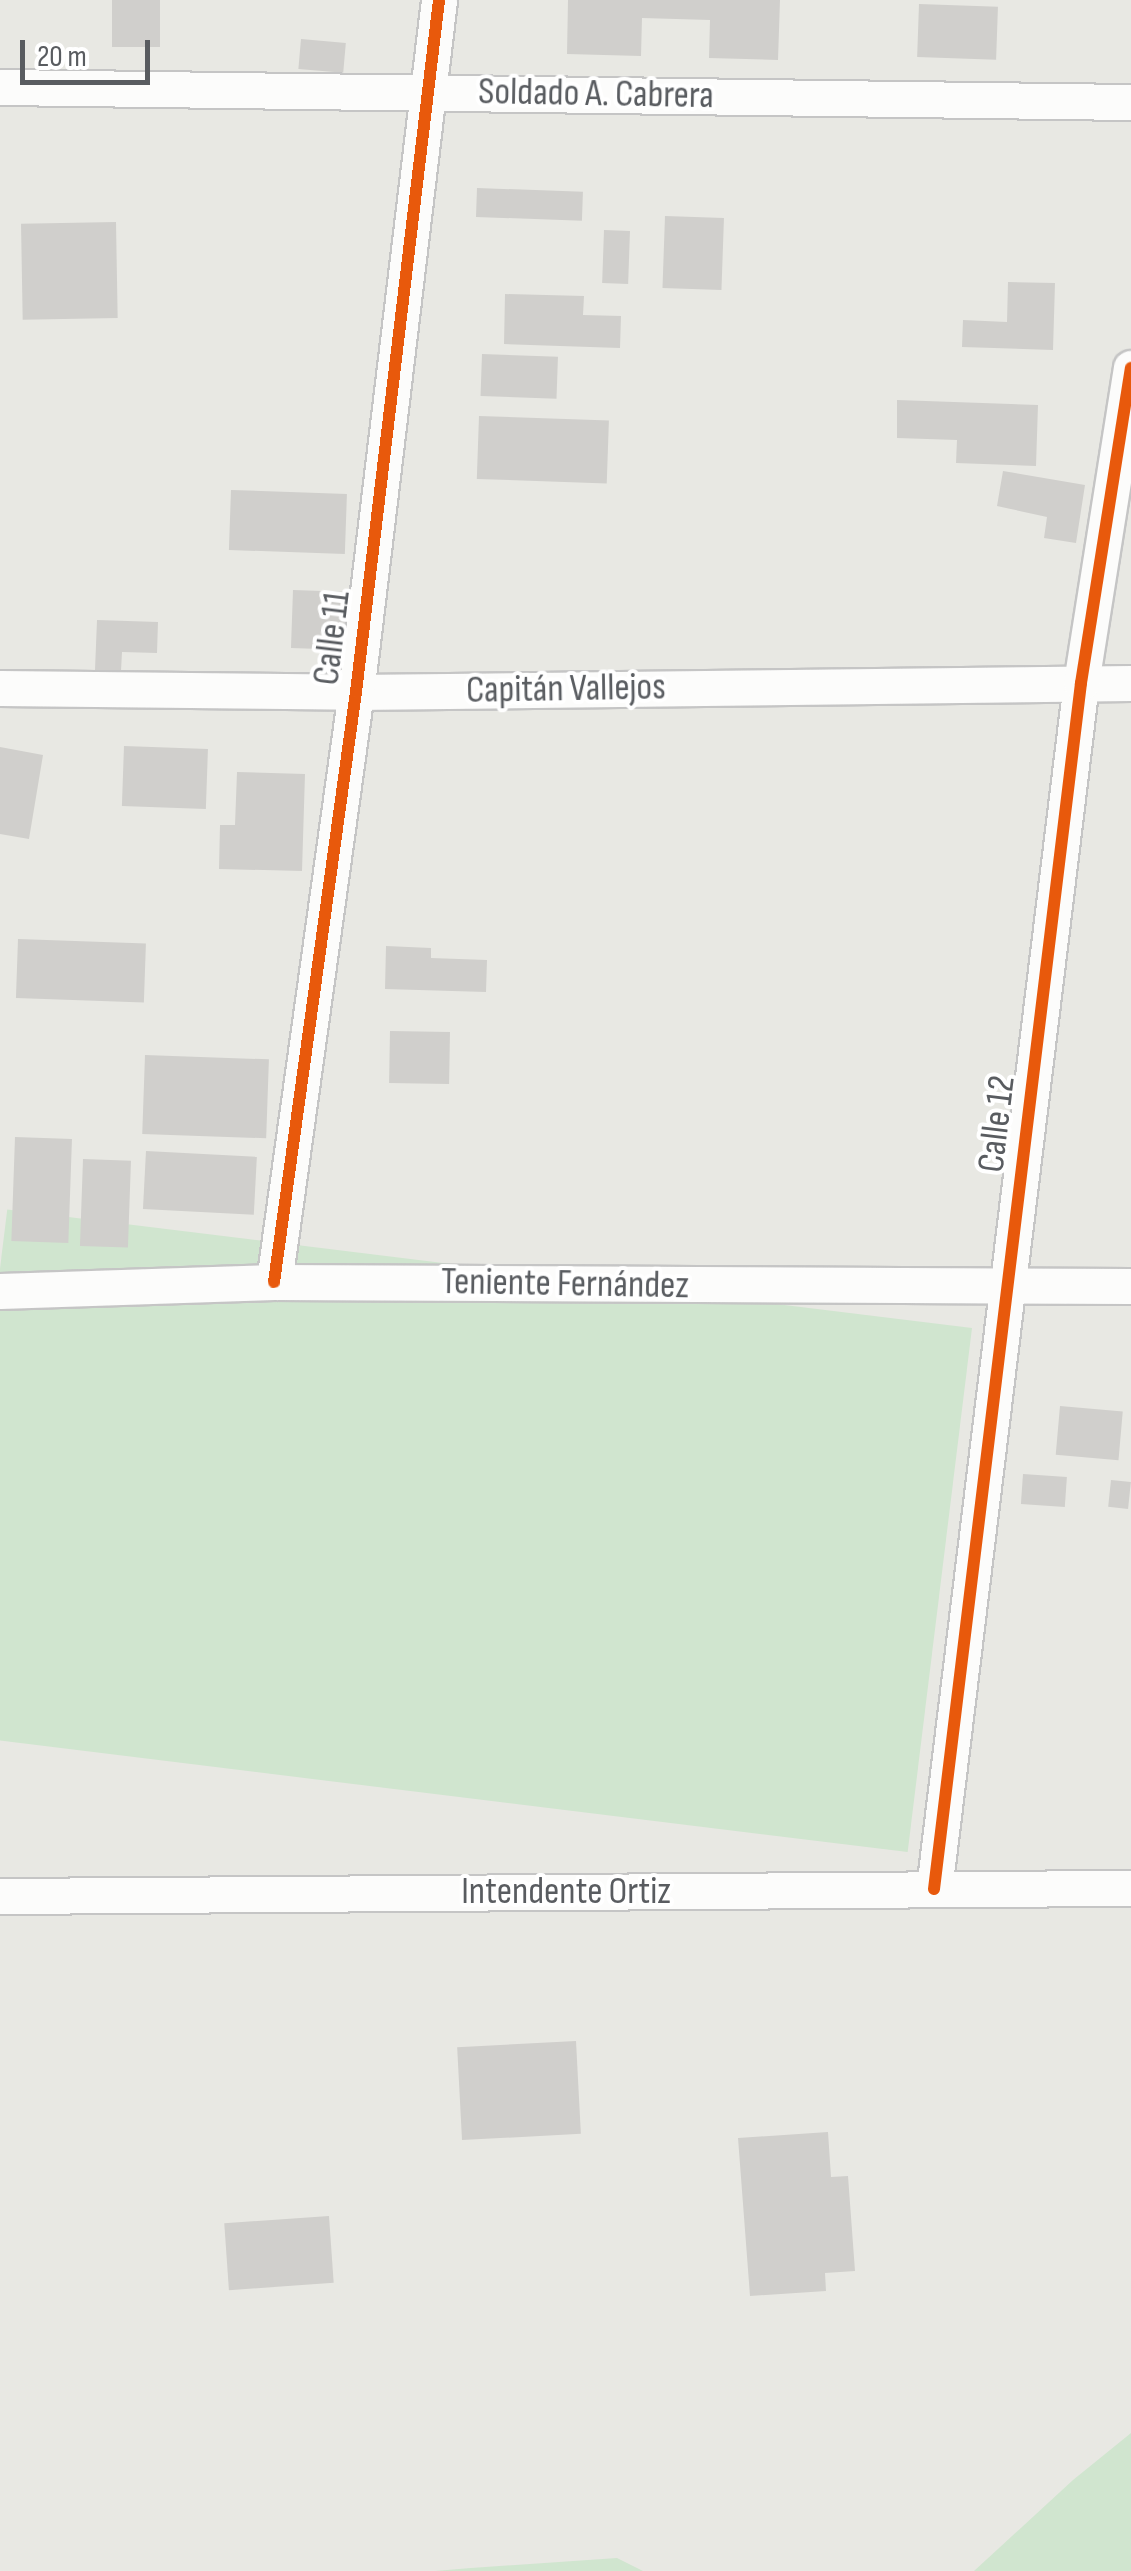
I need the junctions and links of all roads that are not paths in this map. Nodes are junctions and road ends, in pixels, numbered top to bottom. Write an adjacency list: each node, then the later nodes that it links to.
1 (440, 0): 3 (street, Calle 11)
2 (0, 87): 3 (street, Soldado A. Cabrera)
3 (427, 91): 4 (street, Soldado A. Cabrera); 9 (street, Calle 11)
4 (1131, 102)
5 (1131, 368): 6 (street, Calle 12)
6 (1081, 683): 7 (street, Capitán Vallejos); 9 (street, Capitán Vallejos); 12 (street, Calle 12)
7 (1131, 683)
8 (0, 688): 9 (street, Capitán Vallejos)
9 (356, 692): 10 (street, Calle 11)
10 (274, 1282): 12 (street, Teniente Fernández); 13 (street, Teniente Fernández)
11 (1131, 1286): 12 (street, Teniente Fernández)
12 (1008, 1288): 15 (street, Calle 12)
13 (0, 1291)
14 (1131, 1888): 15 (street, Intendente Ortiz)
15 (934, 1889): 16 (street, Intendente Ortiz)
16 (0, 1896)

